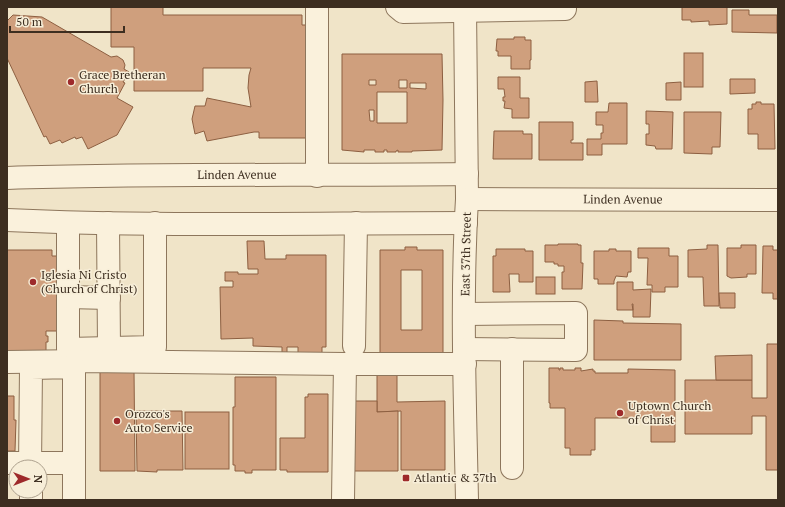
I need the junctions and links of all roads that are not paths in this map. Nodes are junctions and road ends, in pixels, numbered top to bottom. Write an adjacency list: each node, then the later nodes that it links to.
1 (317, 7): 6 (street)
2 (397, 7): 4 (street)
3 (565, 7): 4 (street)
4 (465, 9): 5 (street, East 37th Street)
5 (467, 174): 6 (street, Linden Avenue); 8 (street, East 37th Street)
6 (317, 176): 7 (street, Linden Avenue)
7 (7, 178)
8 (467, 199): 9 (street, Linden Avenue); 15 (street, East 37th Street)
9 (778, 200)
10 (7, 220): 11 (street)
11 (68, 223): 12 (street); 16 (street)
12 (108, 223): 13 (street); 17 (street)
13 (155, 223): 14 (street); 19 (street)
14 (356, 223): 15 (street); 21 (street)
15 (466, 223): 18 (street, East 37th Street)
16 (68, 297): 17 (street); 19 (street)
17 (109, 298): 19 (street)
18 (465, 314): 20 (street); 22 (street, East 37th Street)
19 (109, 347)
20 (512, 349): 22 (street); 29 (street)
21 (350, 355): 22 (street); 23 (street); 31 (street)
22 (465, 356): 32 (street, East 37th Street)
23 (7, 362)
24 (7, 374): 25 (street)
25 (31, 374): 26 (street); 27 (street)
26 (30, 459)
27 (74, 463): 28 (street); 30 (street)
28 (48, 464)
29 (512, 468)
30 (74, 500)
31 (343, 500)
32 (468, 500)

